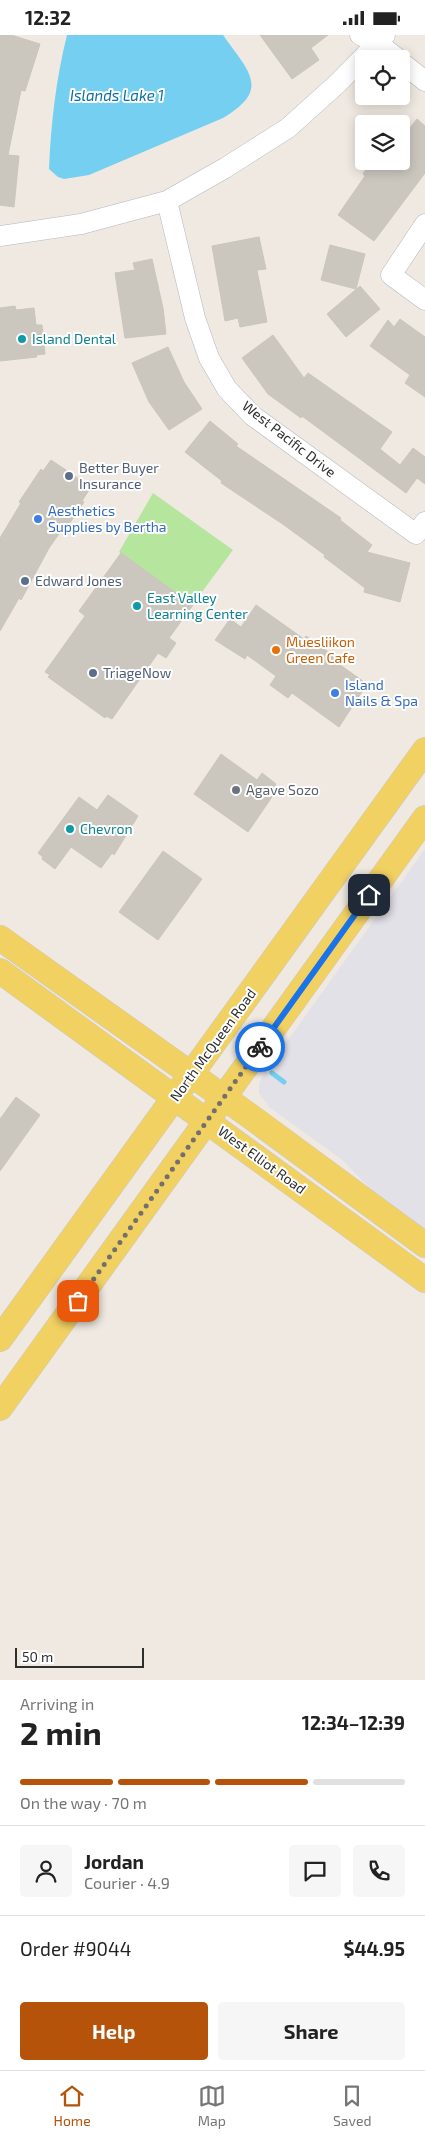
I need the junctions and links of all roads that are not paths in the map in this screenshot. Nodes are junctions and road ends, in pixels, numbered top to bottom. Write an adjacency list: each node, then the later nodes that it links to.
1 (374, 37): 2 (street); 5 (street)
2 (388, 50)
3 (410, 69): 4 (street)
4 (425, 81)
5 (167, 201): 7 (street); 9 (street, West Pacific Drive)
6 (425, 224): 8 (street)
7 (0, 236)
8 (425, 300)
9 (420, 528)
10 (425, 751): 14 (main road, North McQueen Road)
11 (425, 818): 16 (main road)
12 (0, 938): 14 (main road, West Elliot Road)
13 (0, 971): 15 (main road, West Elliot Road)
14 (192, 1075): 15 (main road, North McQueen Road); 16 (main road, West Elliot Road)
15 (175, 1098): 17 (main road, West Elliot Road); 20 (main road, North McQueen Road)
16 (224, 1098): 17 (main road); 18 (main road, West Elliot Road)
17 (208, 1121): 19 (main road, West Elliot Road); 21 (main road)
18 (425, 1245)
19 (425, 1280)
20 (0, 1339)
21 (0, 1408)

